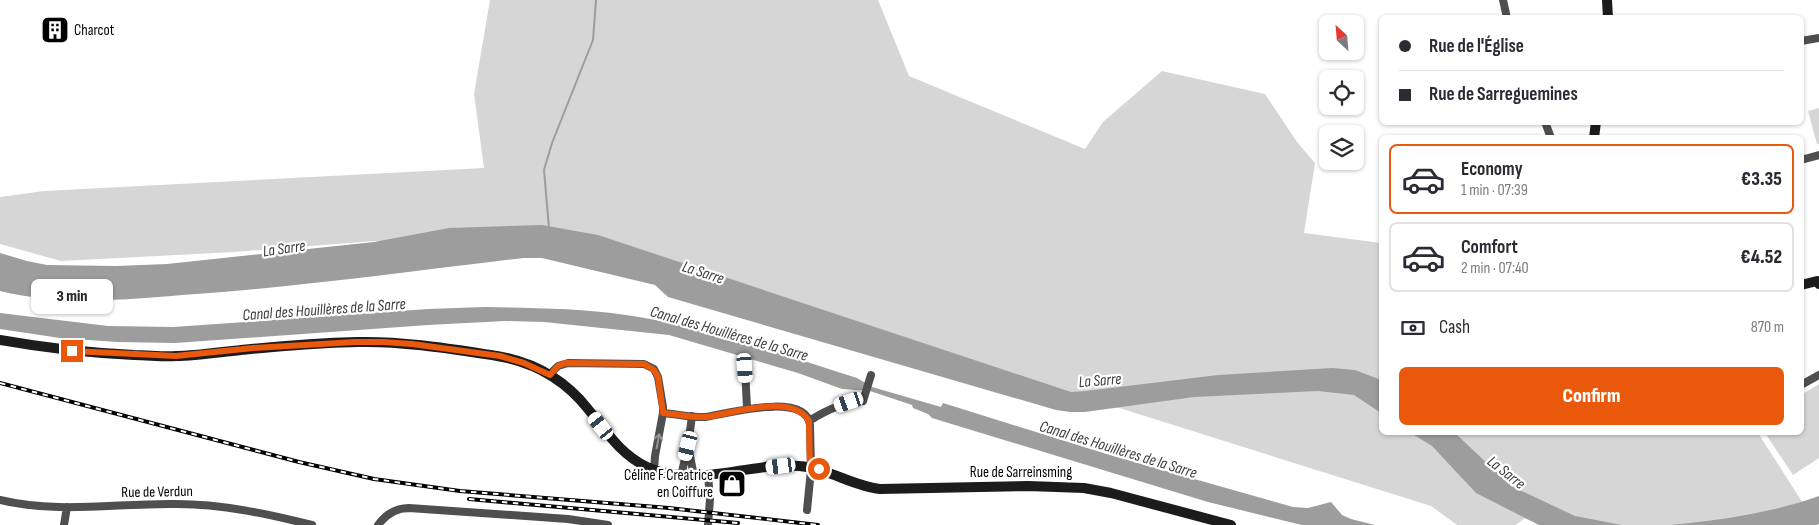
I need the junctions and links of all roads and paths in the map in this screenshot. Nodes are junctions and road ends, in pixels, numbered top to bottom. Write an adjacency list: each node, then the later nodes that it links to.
1 (1503, 0): 3 (street)
2 (1607, 0): 4 (street)
3 (1506, 15)
4 (1608, 15)
5 (1819, 38): 6 (street)
6 (1804, 40)
7 (1819, 154): 8 (street)
8 (1804, 159)
9 (1818, 281): 10 (street)
10 (1804, 284)
11 (0, 340): 14 (street, Rue de Sarreinsming)
12 (745, 368): 17 (street)
13 (1819, 374): 16 (street)
14 (550, 375): 18 (street); 23 (street, Rue de Sarreinsming)
15 (871, 377): 20 (street)
16 (1804, 383)
17 (747, 408): 19 (street); 20 (street)
18 (663, 413): 19 (street); 23 (street, one-way to 18)
19 (692, 416): 21 (street)
20 (809, 421): 22 (street)
21 (688, 446): 25 (street); 26 (street)
22 (810, 467): 24 (street, Rue de Sarreinsming); 29 (street); 36 (street, Rue de Sarreinsming)
23 (654, 470): 25 (street, Rue de Sarreinsming)
24 (708, 475): 26 (street, Rue de Sarreinsming); 35 (street)
25 (681, 476): 26 (street, Rue de Sarreinsming)
26 (694, 476)
27 (0, 500): 28 (street, Rue de Verdun)
28 (67, 507): 31 (street); 32 (street, Rue de Verdun)
29 (807, 510)
30 (553, 522): 33 (street); 34 (street)
31 (64, 525)
32 (312, 525)
33 (378, 525)
34 (608, 525)
35 (708, 525)
36 (1231, 525)

